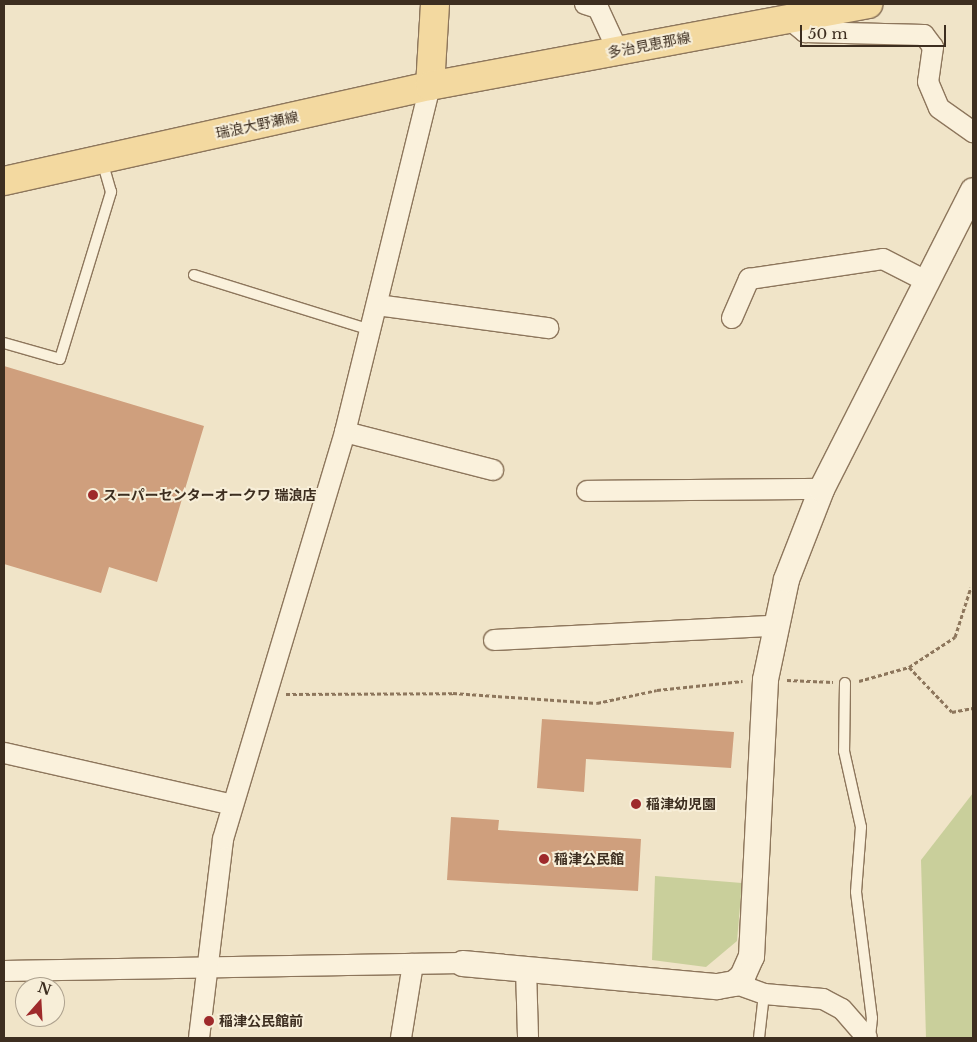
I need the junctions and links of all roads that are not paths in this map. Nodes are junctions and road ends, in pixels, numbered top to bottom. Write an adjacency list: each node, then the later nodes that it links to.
1 (434, 4): 6 (main road)
2 (585, 4): 5 (street)
3 (868, 4): 4 (main road, 多治見恵那線)
4 (789, 19): 5 (main road, 多治見恵那線); 7 (street)
5 (618, 51): 6 (main road, 多治見恵那線)
6 (430, 86): 8 (main road, 瑞浪大野瀬線); 13 (street)
7 (973, 132)
8 (102, 159): 9 (main road, 瑞浪大野瀬線); 17 (lane)
9 (4, 181)
10 (973, 190): 12 (street)
11 (194, 275): 16 (lane)
12 (926, 281): 14 (street); 20 (street)
13 (377, 305): 15 (street); 16 (street)
14 (732, 318)
15 (548, 328)
16 (371, 330): 18 (street)
17 (4, 343)
18 (345, 432): 19 (street); 26 (street)
19 (493, 470)
20 (820, 489): 21 (street); 22 (street)
21 (587, 491)
22 (774, 626): 23 (street); 32 (street)
23 (494, 640)
24 (845, 683): 38 (lane)
25 (4, 753): 26 (street)
26 (232, 805): 29 (street)
27 (413, 964): 28 (street); 29 (street); 35 (street)
28 (462, 964): 30 (street)
29 (205, 968): 31 (street); 34 (street)
30 (526, 969): 32 (street); 36 (street)
31 (4, 971)
32 (734, 983): 33 (street)
33 (764, 994): 37 (lane); 38 (street)
34 (199, 1038)
35 (401, 1038)
36 (528, 1038)
37 (759, 1038)
38 (868, 1038)

